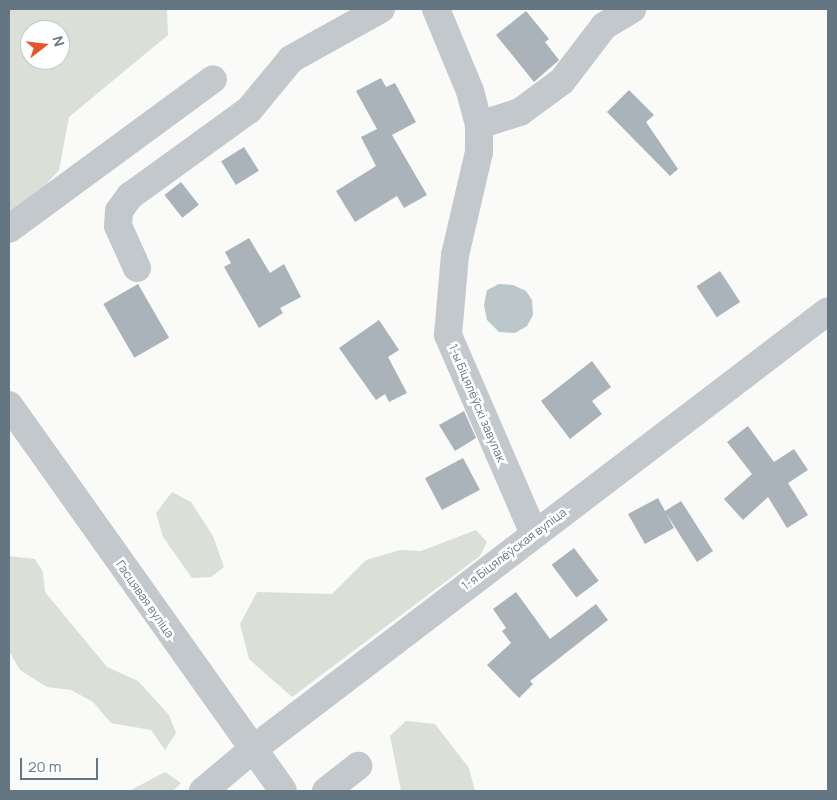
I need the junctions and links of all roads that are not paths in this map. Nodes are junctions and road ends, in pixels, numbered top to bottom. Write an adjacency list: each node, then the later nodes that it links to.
1 (381, 9): 7 (street)
2 (436, 9): 5 (street, 1-ы Біцялёўскі завулак)
3 (632, 9): 5 (street)
4 (213, 79): 6 (street)
5 (479, 125): 10 (street, 1-ы Біцялёўскі завулак)
6 (9, 229)
7 (137, 268)
8 (828, 311): 10 (street, 1-я Біцялёўская вуліца)
9 (9, 405): 11 (street, Гасцявая вуліца)
10 (534, 534): 11 (street, 1-я Біцялёўская вуліца)
11 (252, 750): 13 (street, 1-я Біцялёўская вуліца); 14 (street, Гасцявая вуліца)
12 (358, 766): 15 (street)
13 (203, 791)
14 (284, 791)
15 (326, 791)

